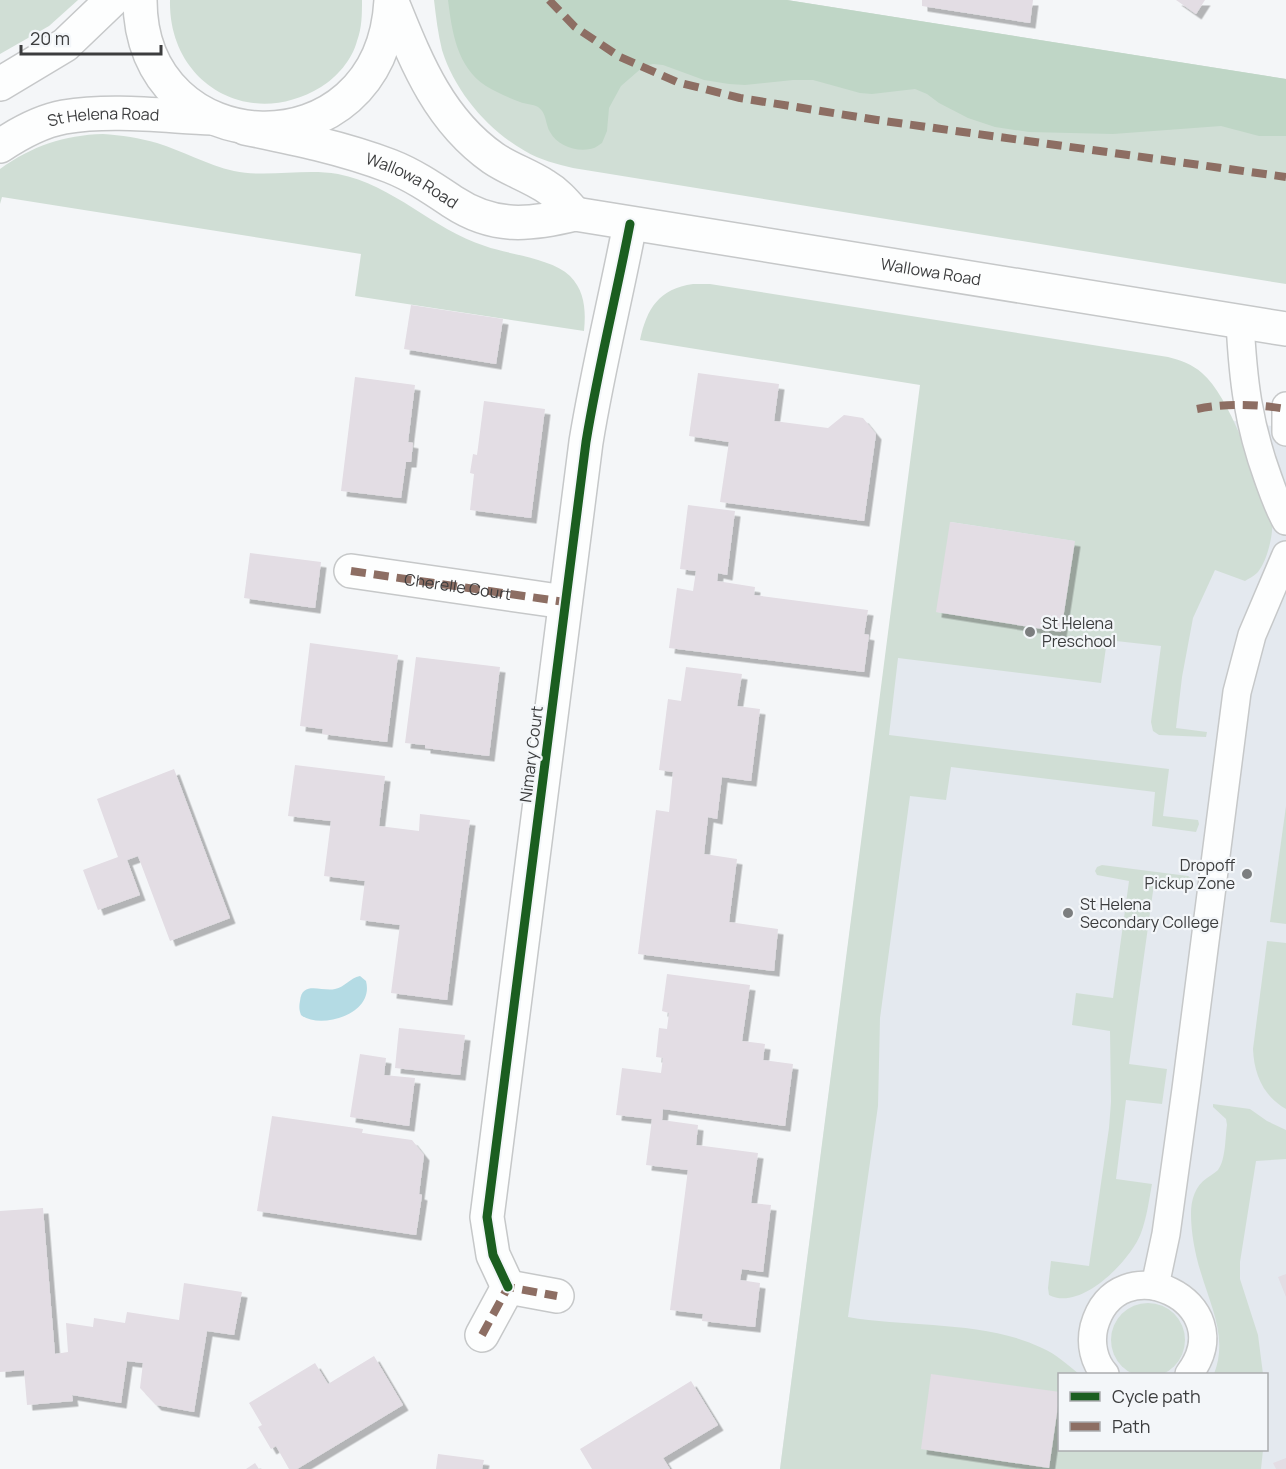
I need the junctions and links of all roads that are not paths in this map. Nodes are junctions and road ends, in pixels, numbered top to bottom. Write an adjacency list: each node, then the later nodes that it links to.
1 (112, 0): 4 (main road)
2 (140, 0): 5 (main road)
3 (391, 0): 6 (main road); 8 (main road)
4 (0, 84)
5 (212, 118): 6 (main road); 7 (main road, St Helena Road)
6 (245, 128): 8 (main road, Wallowa Road)
7 (0, 146)
8 (575, 214): 9 (main road, Wallowa Road)
9 (630, 224): 10 (main road, Wallowa Road); 17 (main road, Nimary Court)
10 (1240, 322): 11 (main road, Wallowa Road); 14 (lane)
11 (1286, 329)
12 (1286, 406): 13 (lane)
13 (1286, 432)
14 (1286, 521)
15 (1285, 560): 18 (lane)
16 (351, 571): 17 (main road, Cherelle Court)
17 (565, 602): 19 (main road, Nimary Court)
18 (1155, 1286): 22 (lane); 23 (lane)
19 (508, 1287): 20 (main road); 21 (main road)
20 (557, 1296)
21 (482, 1335)
22 (1104, 1373)
23 (1190, 1373)

